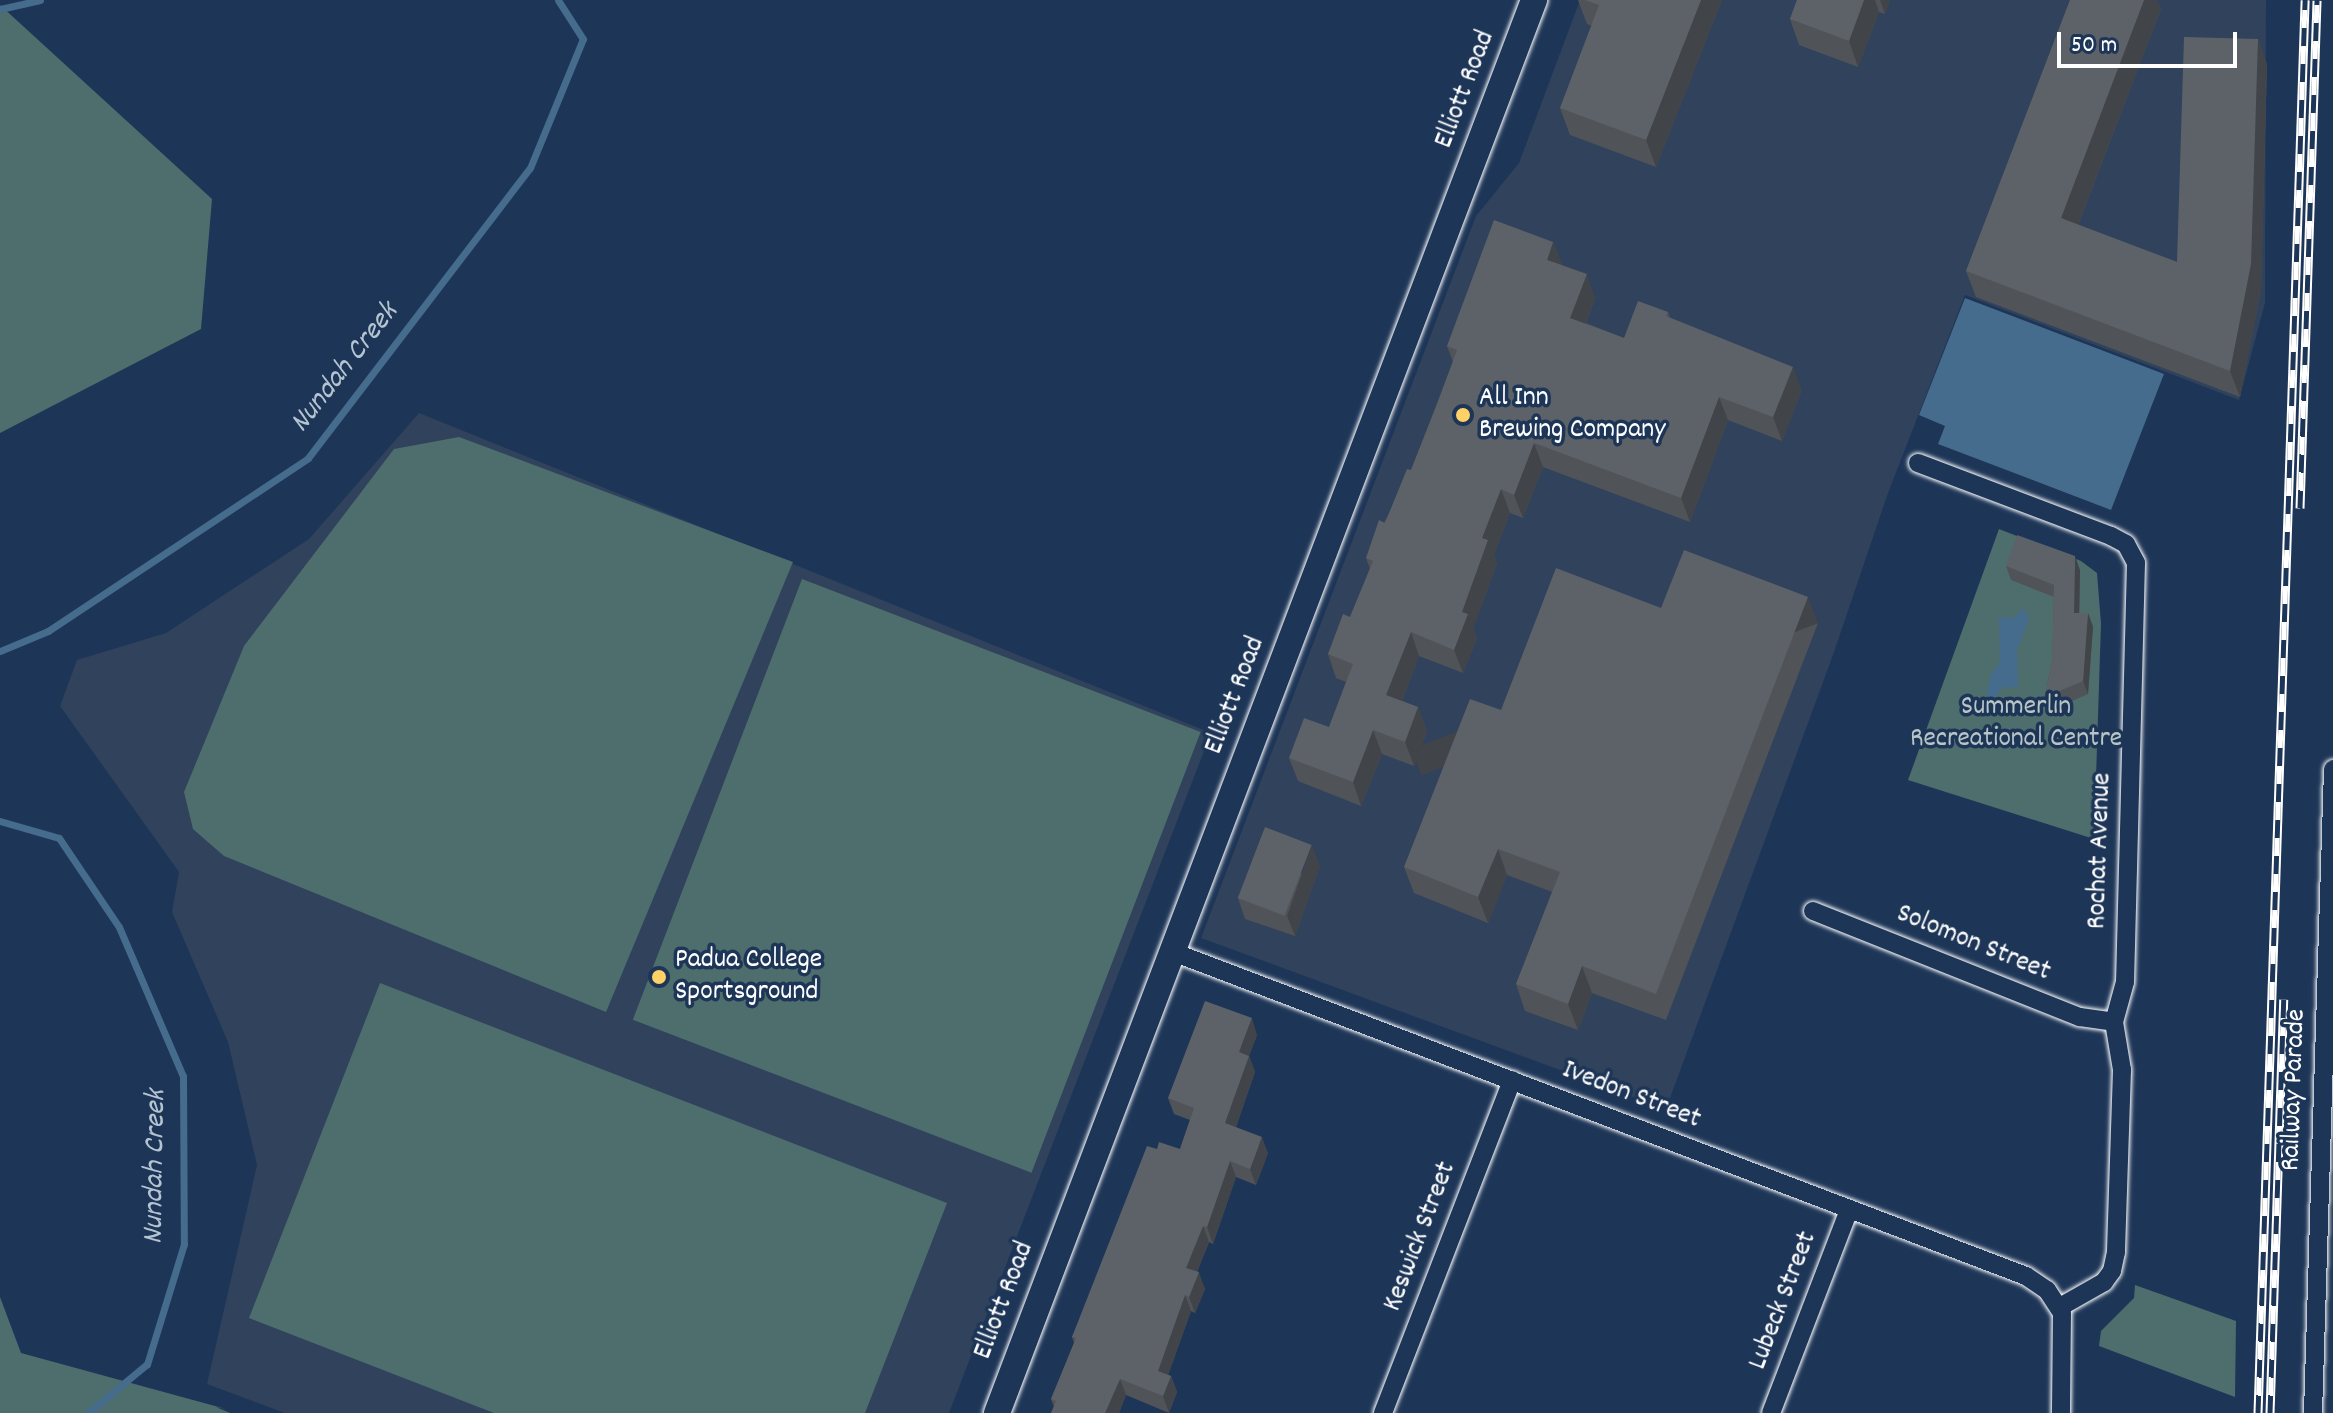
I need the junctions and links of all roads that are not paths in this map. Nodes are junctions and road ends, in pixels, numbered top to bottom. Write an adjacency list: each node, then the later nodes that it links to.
1 (1534, 0): 5 (street, Elliott Road)
2 (1918, 463): 7 (street, Rochat Avenue)
3 (2333, 769): 6 (street, Railway Parade)
4 (1813, 911): 7 (street, Solomon Street)
5 (1173, 952): 8 (street, Ivedon Street); 13 (street, Elliott Road)
6 (2330, 955): 12 (street, Railway Parade)
7 (2114, 1022): 10 (street, Rochat Avenue)
8 (1512, 1080): 9 (street, Ivedon Street); 14 (street, Keswick Street)
9 (1849, 1210): 10 (street, Ivedon Street); 15 (street, Lubeck Street)
10 (2060, 1307): 16 (street)
11 (2333, 1399): 12 (street)
12 (2313, 1404)
13 (997, 1413)
14 (1383, 1413)
15 (1771, 1413)
16 (2061, 1413)

